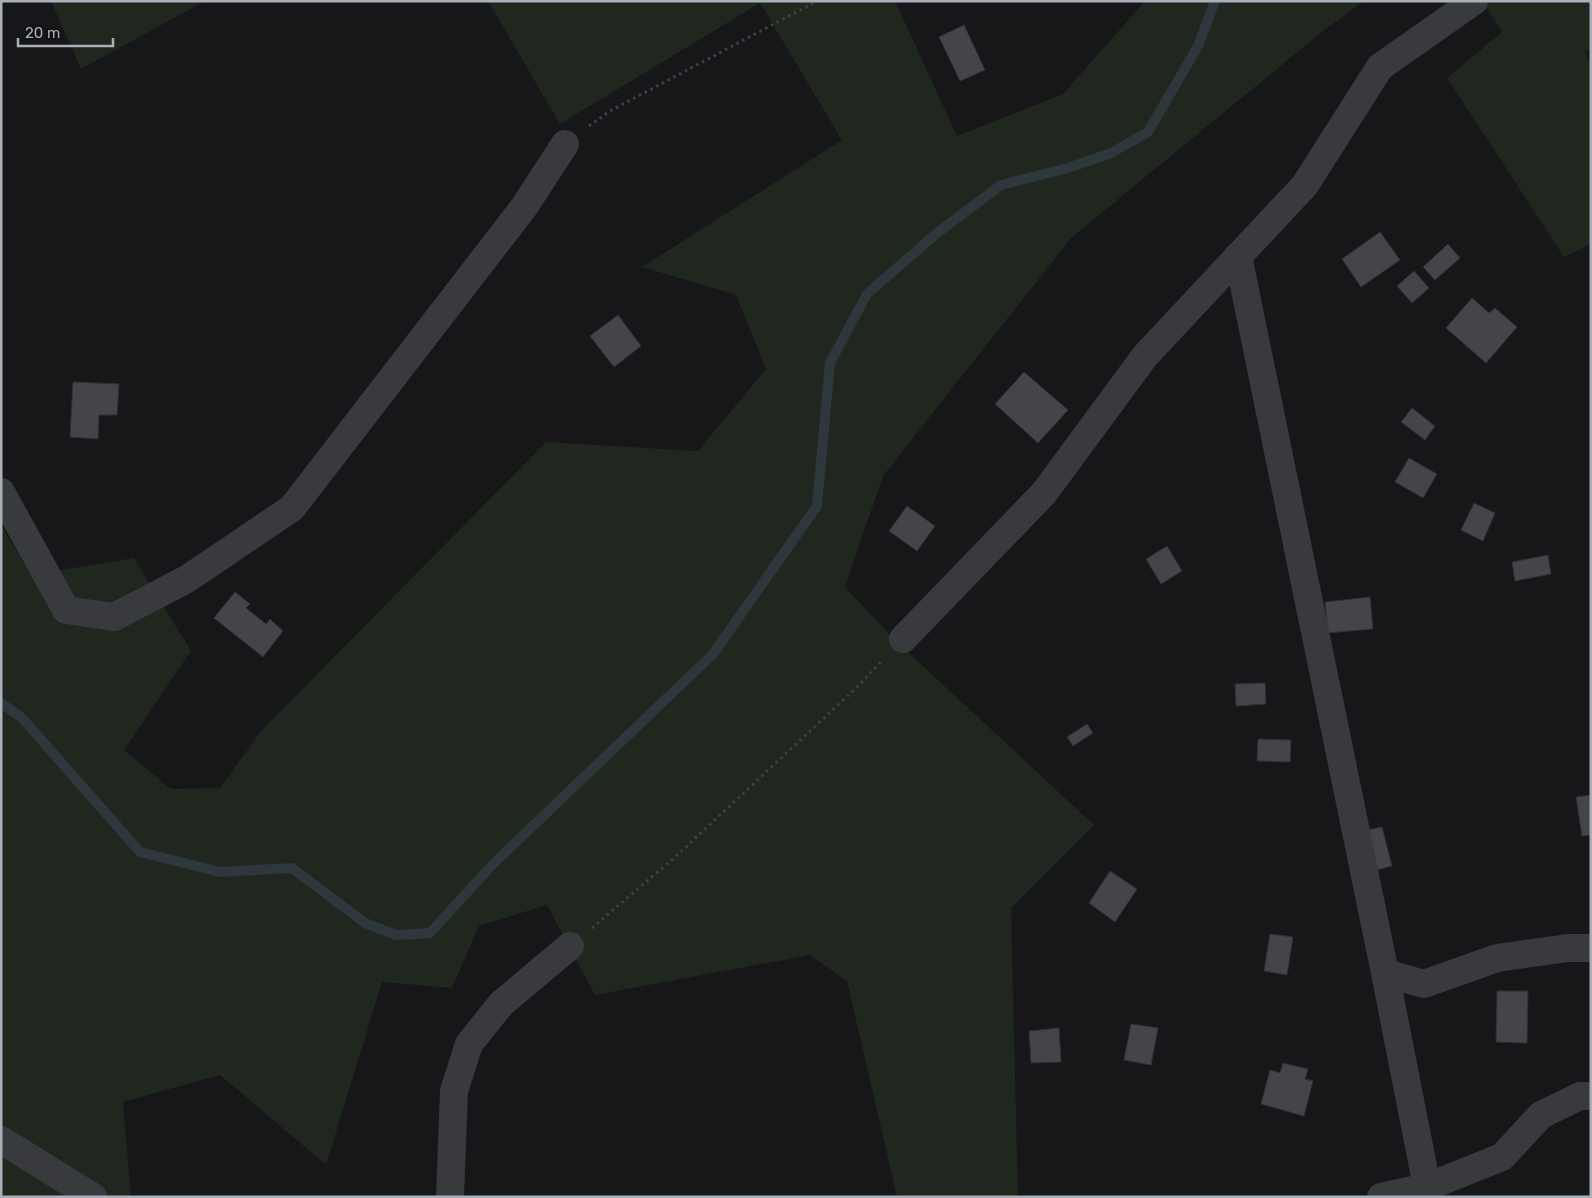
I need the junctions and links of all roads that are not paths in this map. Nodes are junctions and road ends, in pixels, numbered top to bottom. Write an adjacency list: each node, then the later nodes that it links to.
1 (1474, 1): 3 (street)
2 (565, 144): 4 (street)
3 (1238, 256): 5 (street); 8 (street)
4 (1, 492)
5 (903, 639)
6 (570, 946): 13 (street)
7 (1591, 948): 8 (street)
8 (1386, 974): 11 (street)
9 (1587, 1093): 11 (street)
10 (1, 1140): 12 (street)
11 (1428, 1192): 14 (street)
12 (93, 1197)
13 (450, 1197)
14 (1381, 1197)

